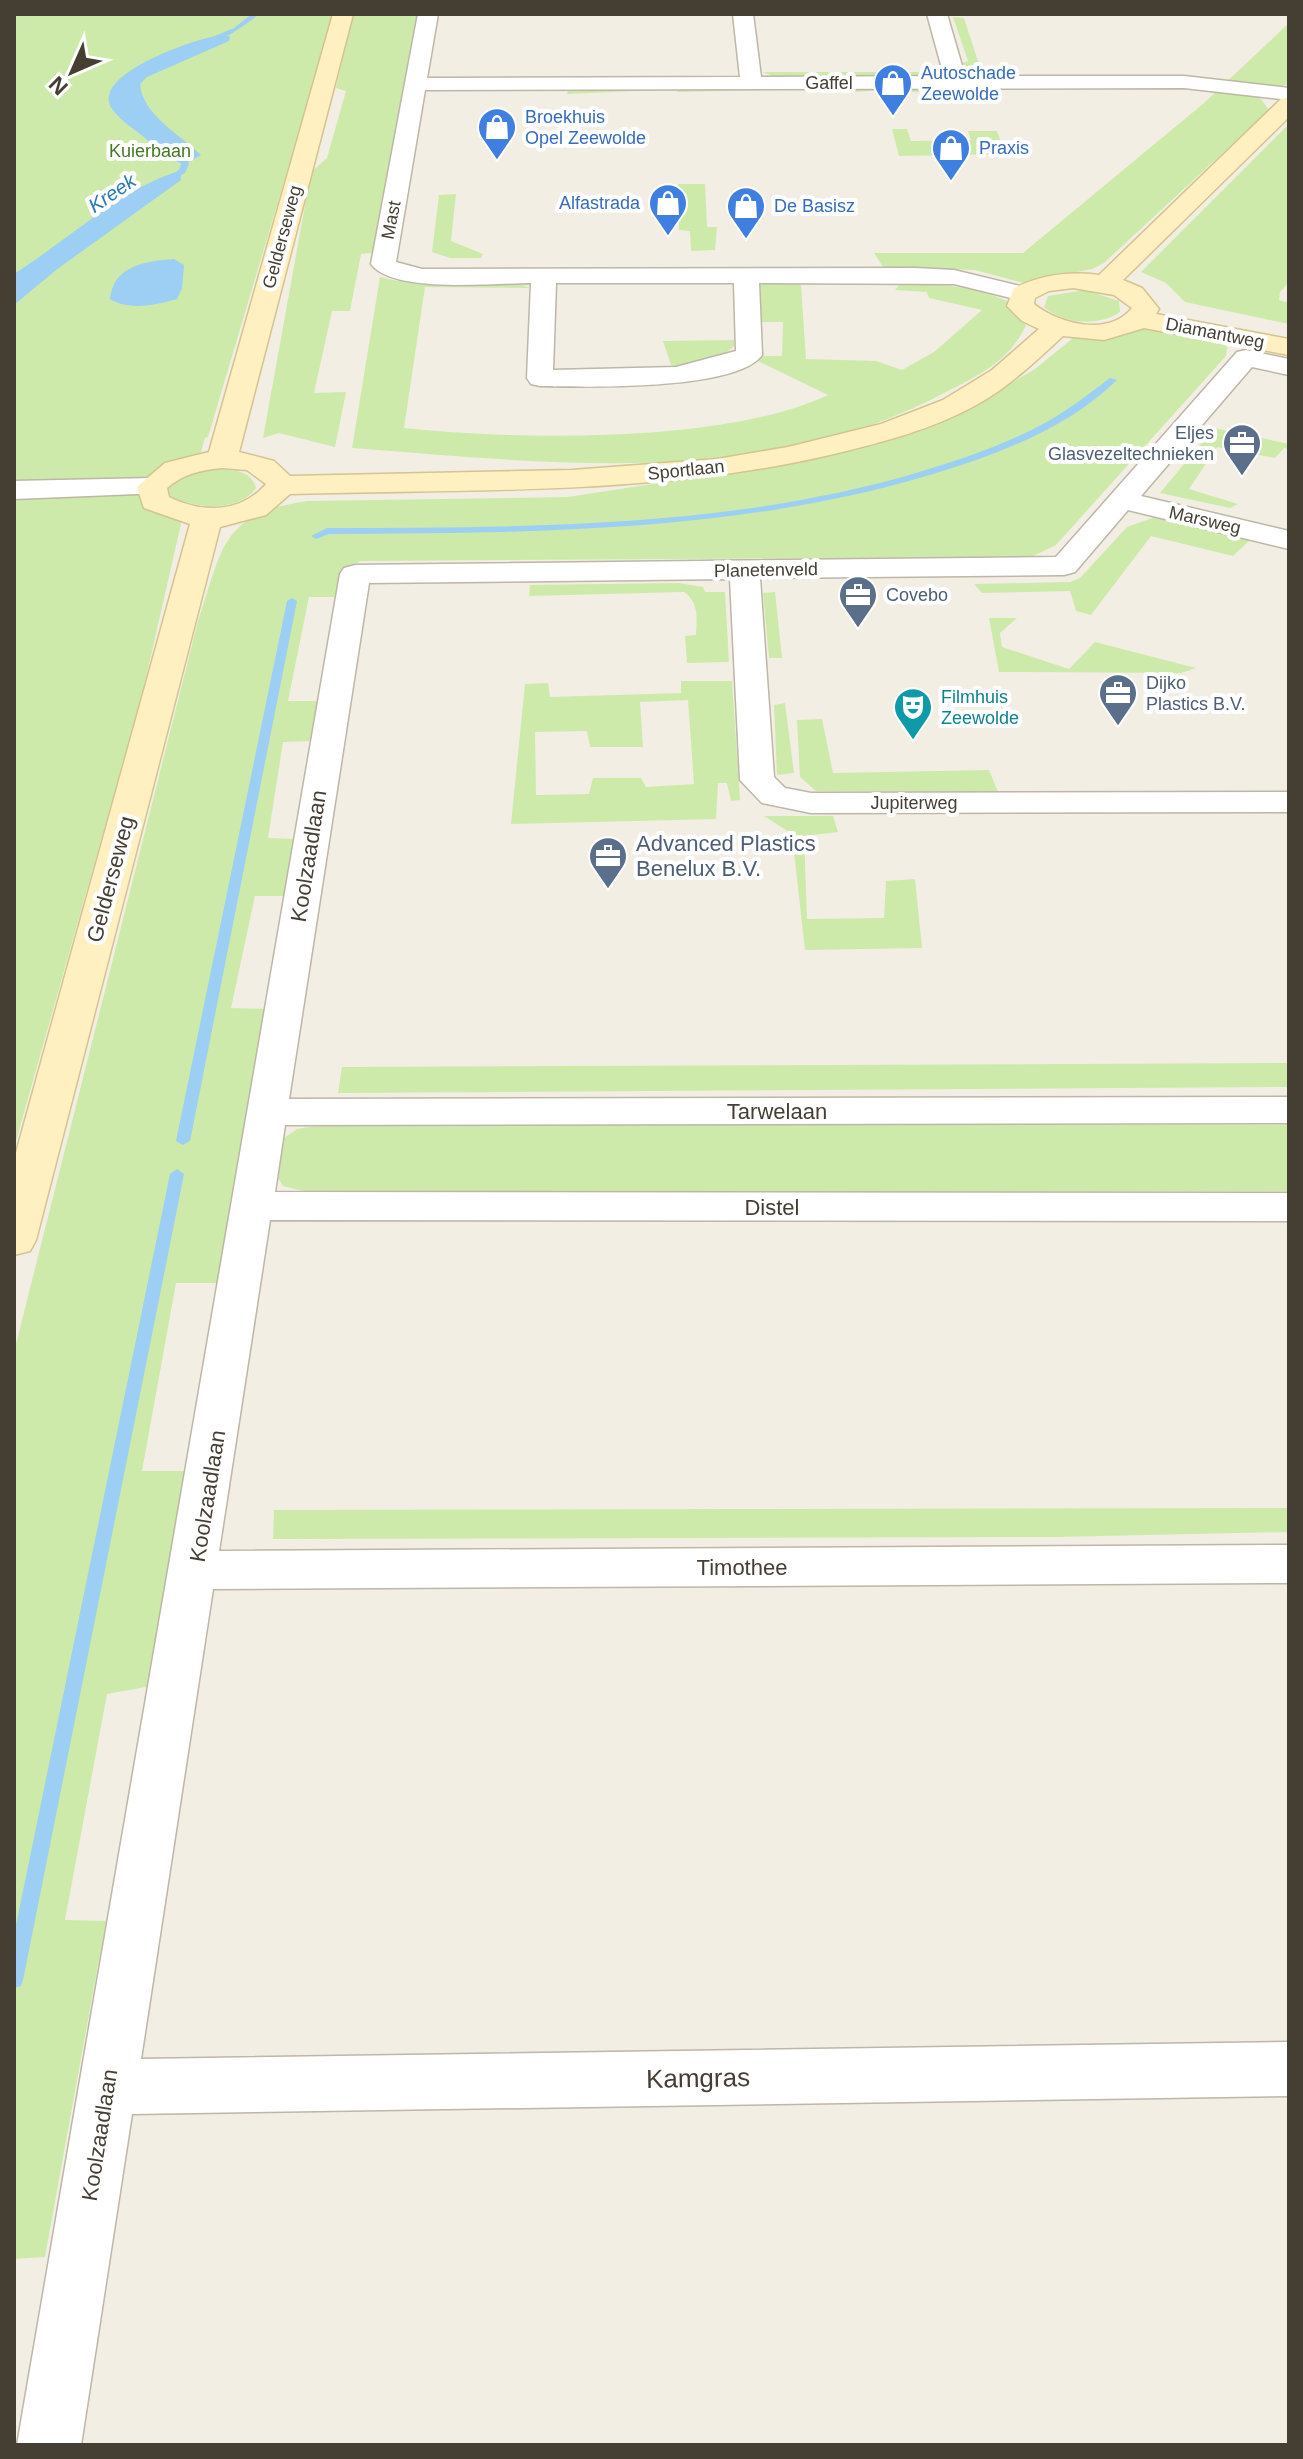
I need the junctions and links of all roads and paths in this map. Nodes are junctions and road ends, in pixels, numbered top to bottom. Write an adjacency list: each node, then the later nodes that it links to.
1 (343, 14): 19 (street, Gelderseweg)
2 (428, 14): 6 (street, Mast)
3 (743, 14): 7 (street)
4 (937, 14): 5 (street)
5 (956, 82): 7 (street, Gaffel); 8 (street, Gaffel)
6 (417, 84): 7 (street, Gaffel); 11 (street, Mast)
7 (751, 84)
8 (1289, 94)
9 (1289, 104): 12 (street)
10 (746, 275): 11 (street, Mast); 11 (street); 13 (street, Mast)
11 (544, 276)
12 (1105, 284): 13 (street); 14 (street)
13 (1023, 294): 15 (street)
14 (1141, 319): 15 (street); 17 (street, Diamantweg)
15 (1056, 328): 20 (street, Sportlaan)
16 (1289, 347): 17 (street, Diamantweg)
17 (1253, 350): 18 (street); 23 (street, Planetenveld)
18 (1289, 367)
19 (222, 459): 20 (street); 21 (street)
20 (281, 485): 24 (street)
21 (152, 487): 22 (street); 24 (street)
22 (14, 490)
23 (1121, 500): 25 (street, Marsweg); 26 (street, Planetenveld)
24 (207, 519): 33 (street, Gelderseweg)
25 (1289, 540)
26 (744, 570): 27 (street, Planetenveld); 28 (street, Jupiterweg)
27 (383, 572): 30 (street, Koolzaadlaan)
28 (1289, 802)
29 (1289, 1110): 30 (street, Tarwelaan)
30 (265, 1112): 31 (street, Koolzaadlaan)
31 (254, 1206): 32 (street, Distel); 35 (street, Koolzaadlaan)
32 (1289, 1207)
33 (14, 1240)
34 (1289, 1564): 35 (street, Timothee)
35 (195, 1570): 37 (street, Koolzaadlaan)
36 (1289, 2069): 37 (street, Kamgras)
37 (106, 2087): 38 (street, Koolzaadlaan)
38 (49, 2445)

